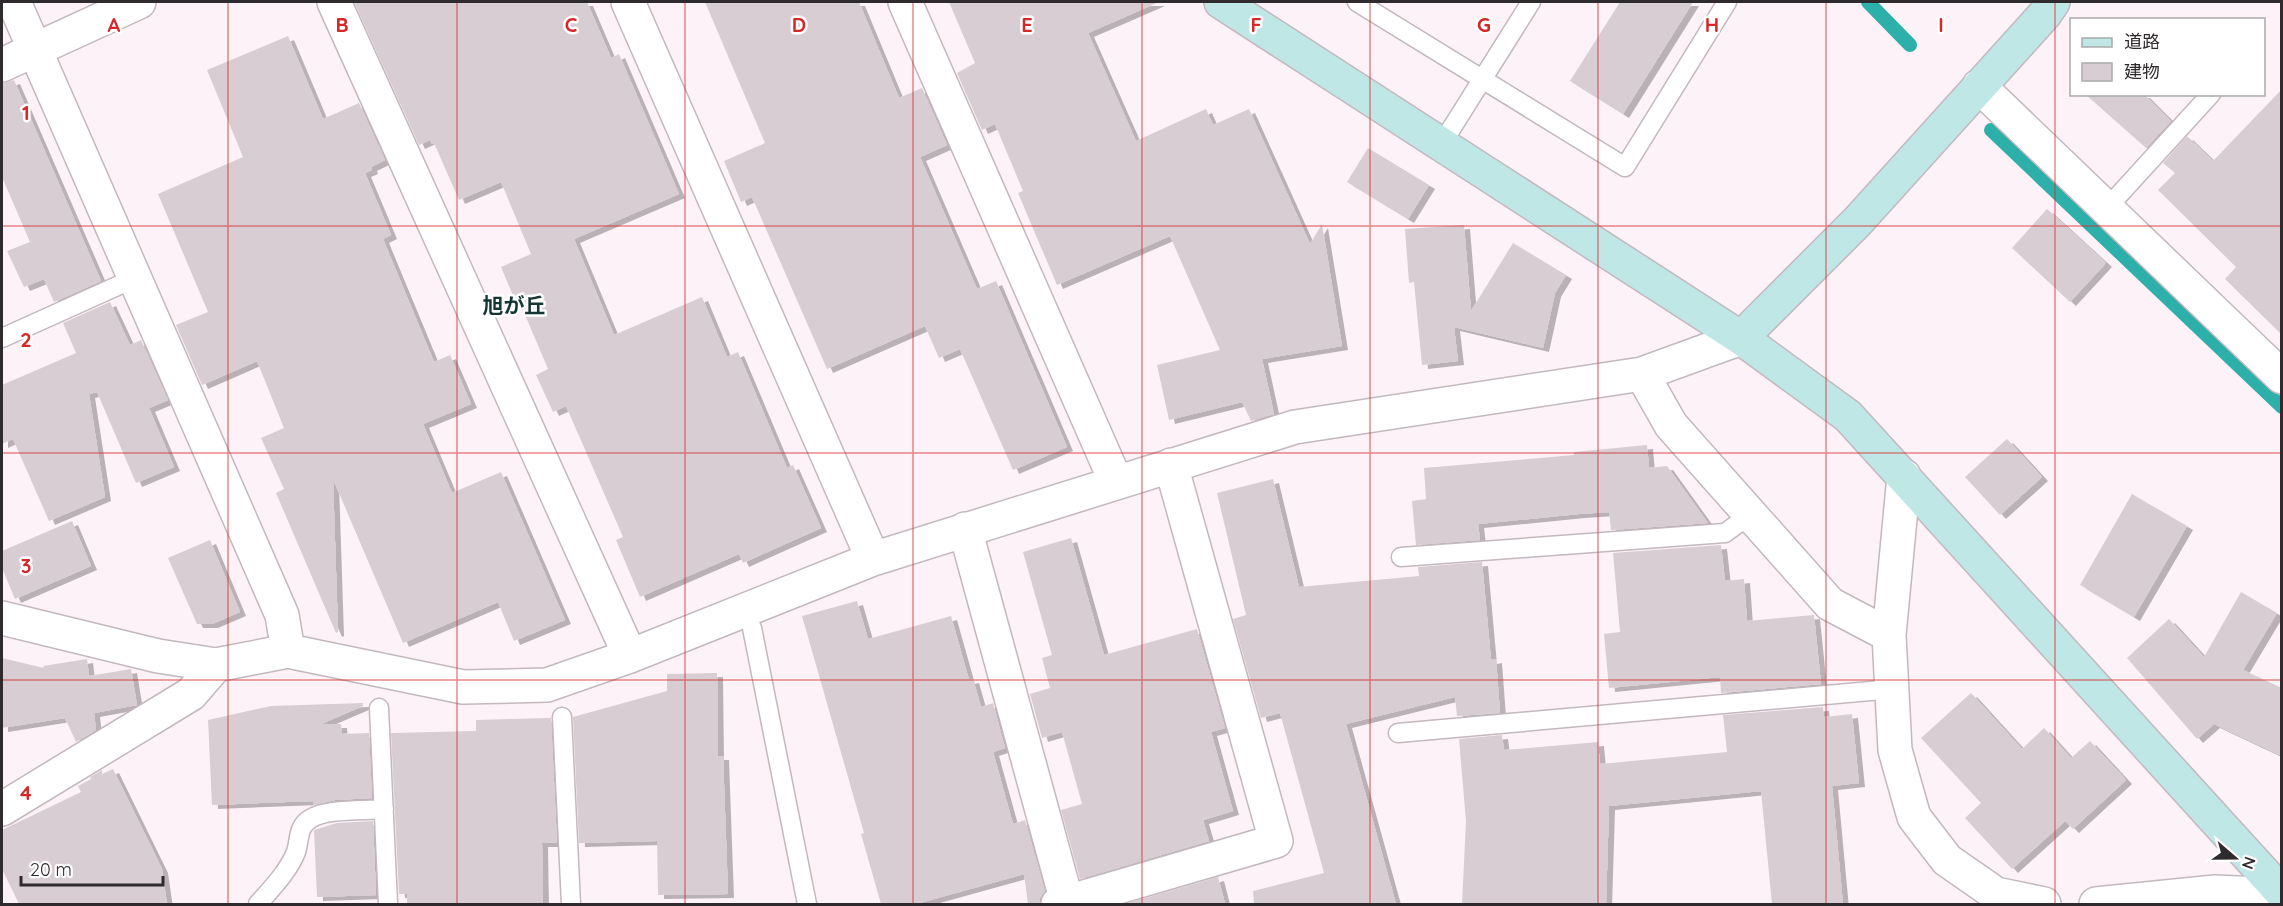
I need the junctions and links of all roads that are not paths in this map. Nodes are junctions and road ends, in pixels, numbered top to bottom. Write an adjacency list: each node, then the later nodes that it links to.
1 (14, 2): 11 (street)
2 (139, 2): 11 (street)
3 (334, 2): 34 (street)
4 (628, 2): 29 (street)
5 (905, 2): 25 (street)
6 (1221, 2): 16 (street)
7 (1357, 2): 13 (lane)
8 (1530, 2): 13 (lane)
9 (1727, 2): 13 (lane)
10 (2053, 2): 14 (street)
11 (35, 50): 12 (street); 18 (street)
12 (2, 65)
13 (1484, 80): 16 (lane)
14 (1979, 86): 17 (street); 20 (street)
15 (2209, 96): 17 (lane)
16 (1441, 145): 20 (street)
17 (2107, 208): 22 (street)
18 (135, 278): 19 (lane); 33 (street)
19 (2, 338)
20 (1741, 338): 21 (street); 24 (street)
21 (1642, 374): 23 (street); 26 (street)
22 (2282, 377)
23 (1171, 465): 25 (street); 43 (street)
24 (1904, 476): 32 (street); 42 (street)
25 (1116, 482): 27 (street)
26 (1751, 514): 28 (lane); 32 (street)
27 (965, 529): 29 (street); 43 (street)
28 (1401, 557)
29 (873, 559): 34 (street)
30 (2, 618): 35 (street)
31 (752, 628): 47 (lane)
32 (1889, 635): 36 (street)
33 (288, 651): 34 (street); 35 (street)
34 (630, 656)
35 (216, 665): 40 (street)
36 (1893, 689): 39 (lane); 48 (street)
37 (378, 708): 41 (lane)
38 (562, 717): 46 (lane)
39 (1398, 733)
40 (2, 809)
41 (384, 809): 44 (lane); 45 (lane)
42 (2282, 894): 49 (street)
43 (1063, 903)
44 (258, 904)
45 (388, 904)
46 (571, 904)
47 (807, 904)
48 (2044, 904)
49 (2096, 904)

